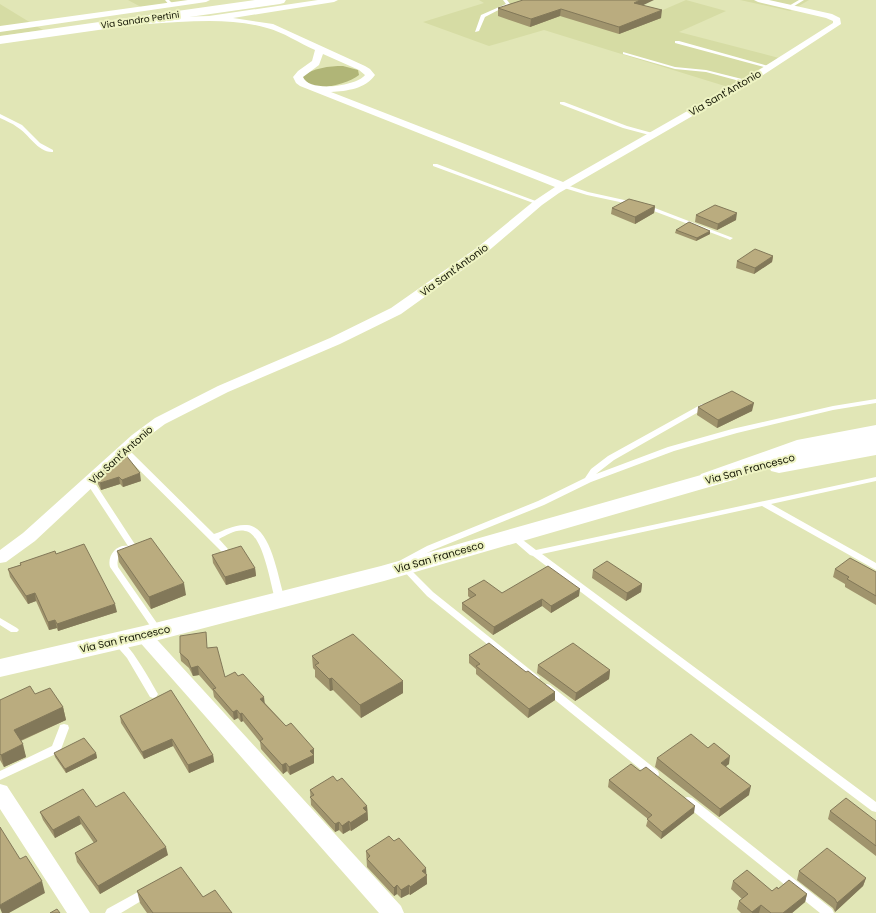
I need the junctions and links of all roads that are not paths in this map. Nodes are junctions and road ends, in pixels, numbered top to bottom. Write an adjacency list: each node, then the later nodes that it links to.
1 (204, 0): 6 (street)
2 (334, 0): 7 (street)
3 (505, 0): 12 (lane)
4 (758, 0): 8 (street, Via Sant'Antonio)
5 (802, 0): 8 (lane)
6 (169, 3): 13 (street)
7 (280, 4): 9 (street); 10 (main road, Via Sandro Pertini); 11 (street)
8 (789, 7): 18 (street, Via Sant'Antonio)
9 (209, 19): 10 (street); 11 (street)
10 (122, 22): 13 (main road, Via Sandro Pertini)
11 (270, 26): 15 (street)
12 (478, 31)
13 (2, 37)
14 (678, 42): 18 (lane)
15 (319, 49): 17 (street); 19 (street)
16 (625, 52): 20 (lane)
17 (354, 64): 19 (street); 21 (street)
18 (770, 67): 20 (street, Via Sant'Antonio)
19 (305, 70): 22 (street)
20 (747, 81): 26 (street, Via Sant'Antonio)
21 (362, 82): 22 (street); 24 (street)
22 (306, 86): 24 (street)
23 (562, 104): 26 (lane)
24 (374, 111): 29 (street)
25 (0, 116): 27 (lane)
26 (653, 134): 29 (street, Via Sant'Antonio)
27 (51, 151)
28 (435, 165): 30 (lane)
29 (563, 186): 30 (street, Via Sant'Antonio); 31 (lane)
30 (538, 203): 37 (street, Via Sant'Antonio)
31 (730, 238)
32 (876, 400): 40 (lane)
33 (705, 406): 40 (lane)
34 (876, 431): 38 (main road)
35 (876, 441): 38 (main road, Via San Francesco)
36 (876, 448): 38 (main road)
37 (124, 450): 41 (street, Via Sant'Antonio); 44 (lane)
38 (708, 479): 43 (main road, Via San Francesco)
39 (876, 479): 42 (lane)
40 (588, 480): 49 (lane)
41 (90, 482): 47 (street, Via Sant'Antonio); 53 (lane)
42 (763, 503): 46 (lane); 48 (lane)
43 (512, 536): 46 (lane); 49 (main road, Via San Francesco)
44 (214, 538): 45 (lane); 50 (lane)
45 (224, 549)
46 (533, 553): 62 (lane)
47 (0, 558)
48 (876, 567)
49 (394, 570): 50 (main road, Via San Francesco); 59 (lane)
50 (280, 600): 53 (main road, Via San Francesco)
51 (0, 621): 52 (lane)
52 (14, 630)
53 (150, 633): 54 (main road, Via San Francesco); 66 (street)
54 (117, 641): 55 (main road, Via San Francesco); 56 (lane)
55 (0, 668)
56 (153, 694)
57 (64, 728): 58 (lane)
58 (0, 776)
59 (661, 779)
60 (0, 792): 64 (street)
61 (679, 794): 67 (lane)
62 (876, 808)
63 (159, 884): 65 (lane)
64 (80, 913)
65 (112, 913)
66 (394, 913)
67 (828, 913)

